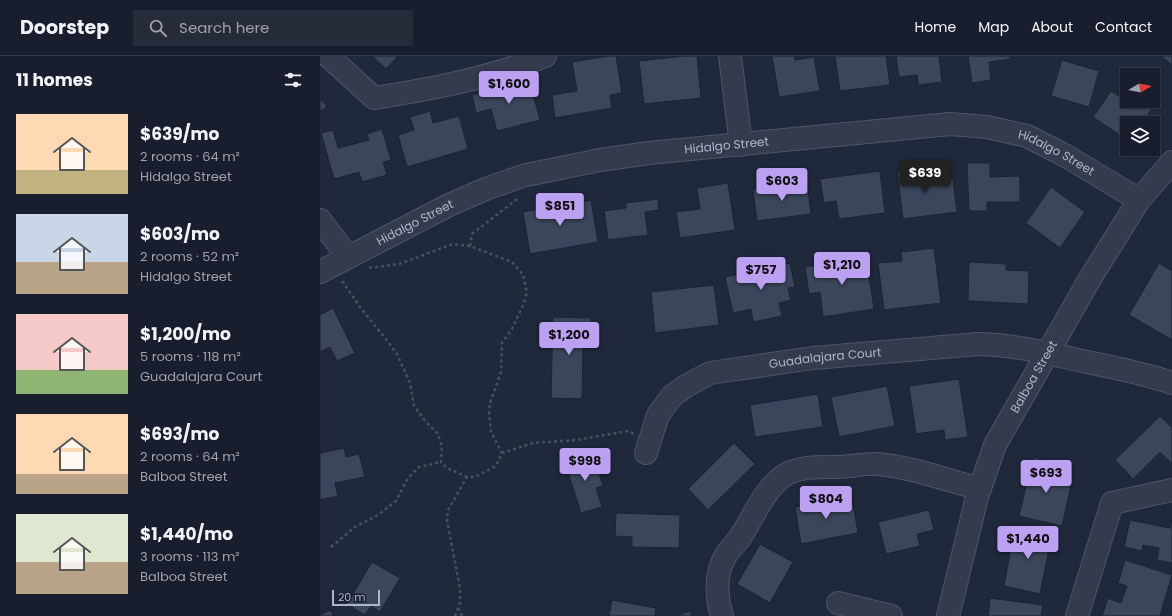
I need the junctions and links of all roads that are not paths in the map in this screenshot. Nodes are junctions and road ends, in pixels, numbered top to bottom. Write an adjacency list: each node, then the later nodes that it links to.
1 (328, 56): 2 (street)
2 (545, 56)
3 (730, 56): 4 (street)
4 (741, 145): 6 (street, Hidalgo Street); 8 (street, Hidalgo Street)
5 (1172, 162): 6 (street, Balboa Street)
6 (1139, 200): 10 (street, Balboa Street)
7 (320, 220): 8 (street)
8 (347, 267): 9 (street, Hidalgo Street)
9 (320, 272)
10 (1047, 352): 11 (street, Guadalajara Court); 12 (street, Guadalajara Court); 13 (street, Balboa Street)
11 (1172, 382)
12 (648, 447)
13 (980, 489): 16 (street); 18 (street, Balboa Street)
14 (1172, 490): 19 (street)
15 (838, 603): 17 (street)
16 (722, 616)
17 (891, 616)
18 (948, 616)
19 (1077, 616)

